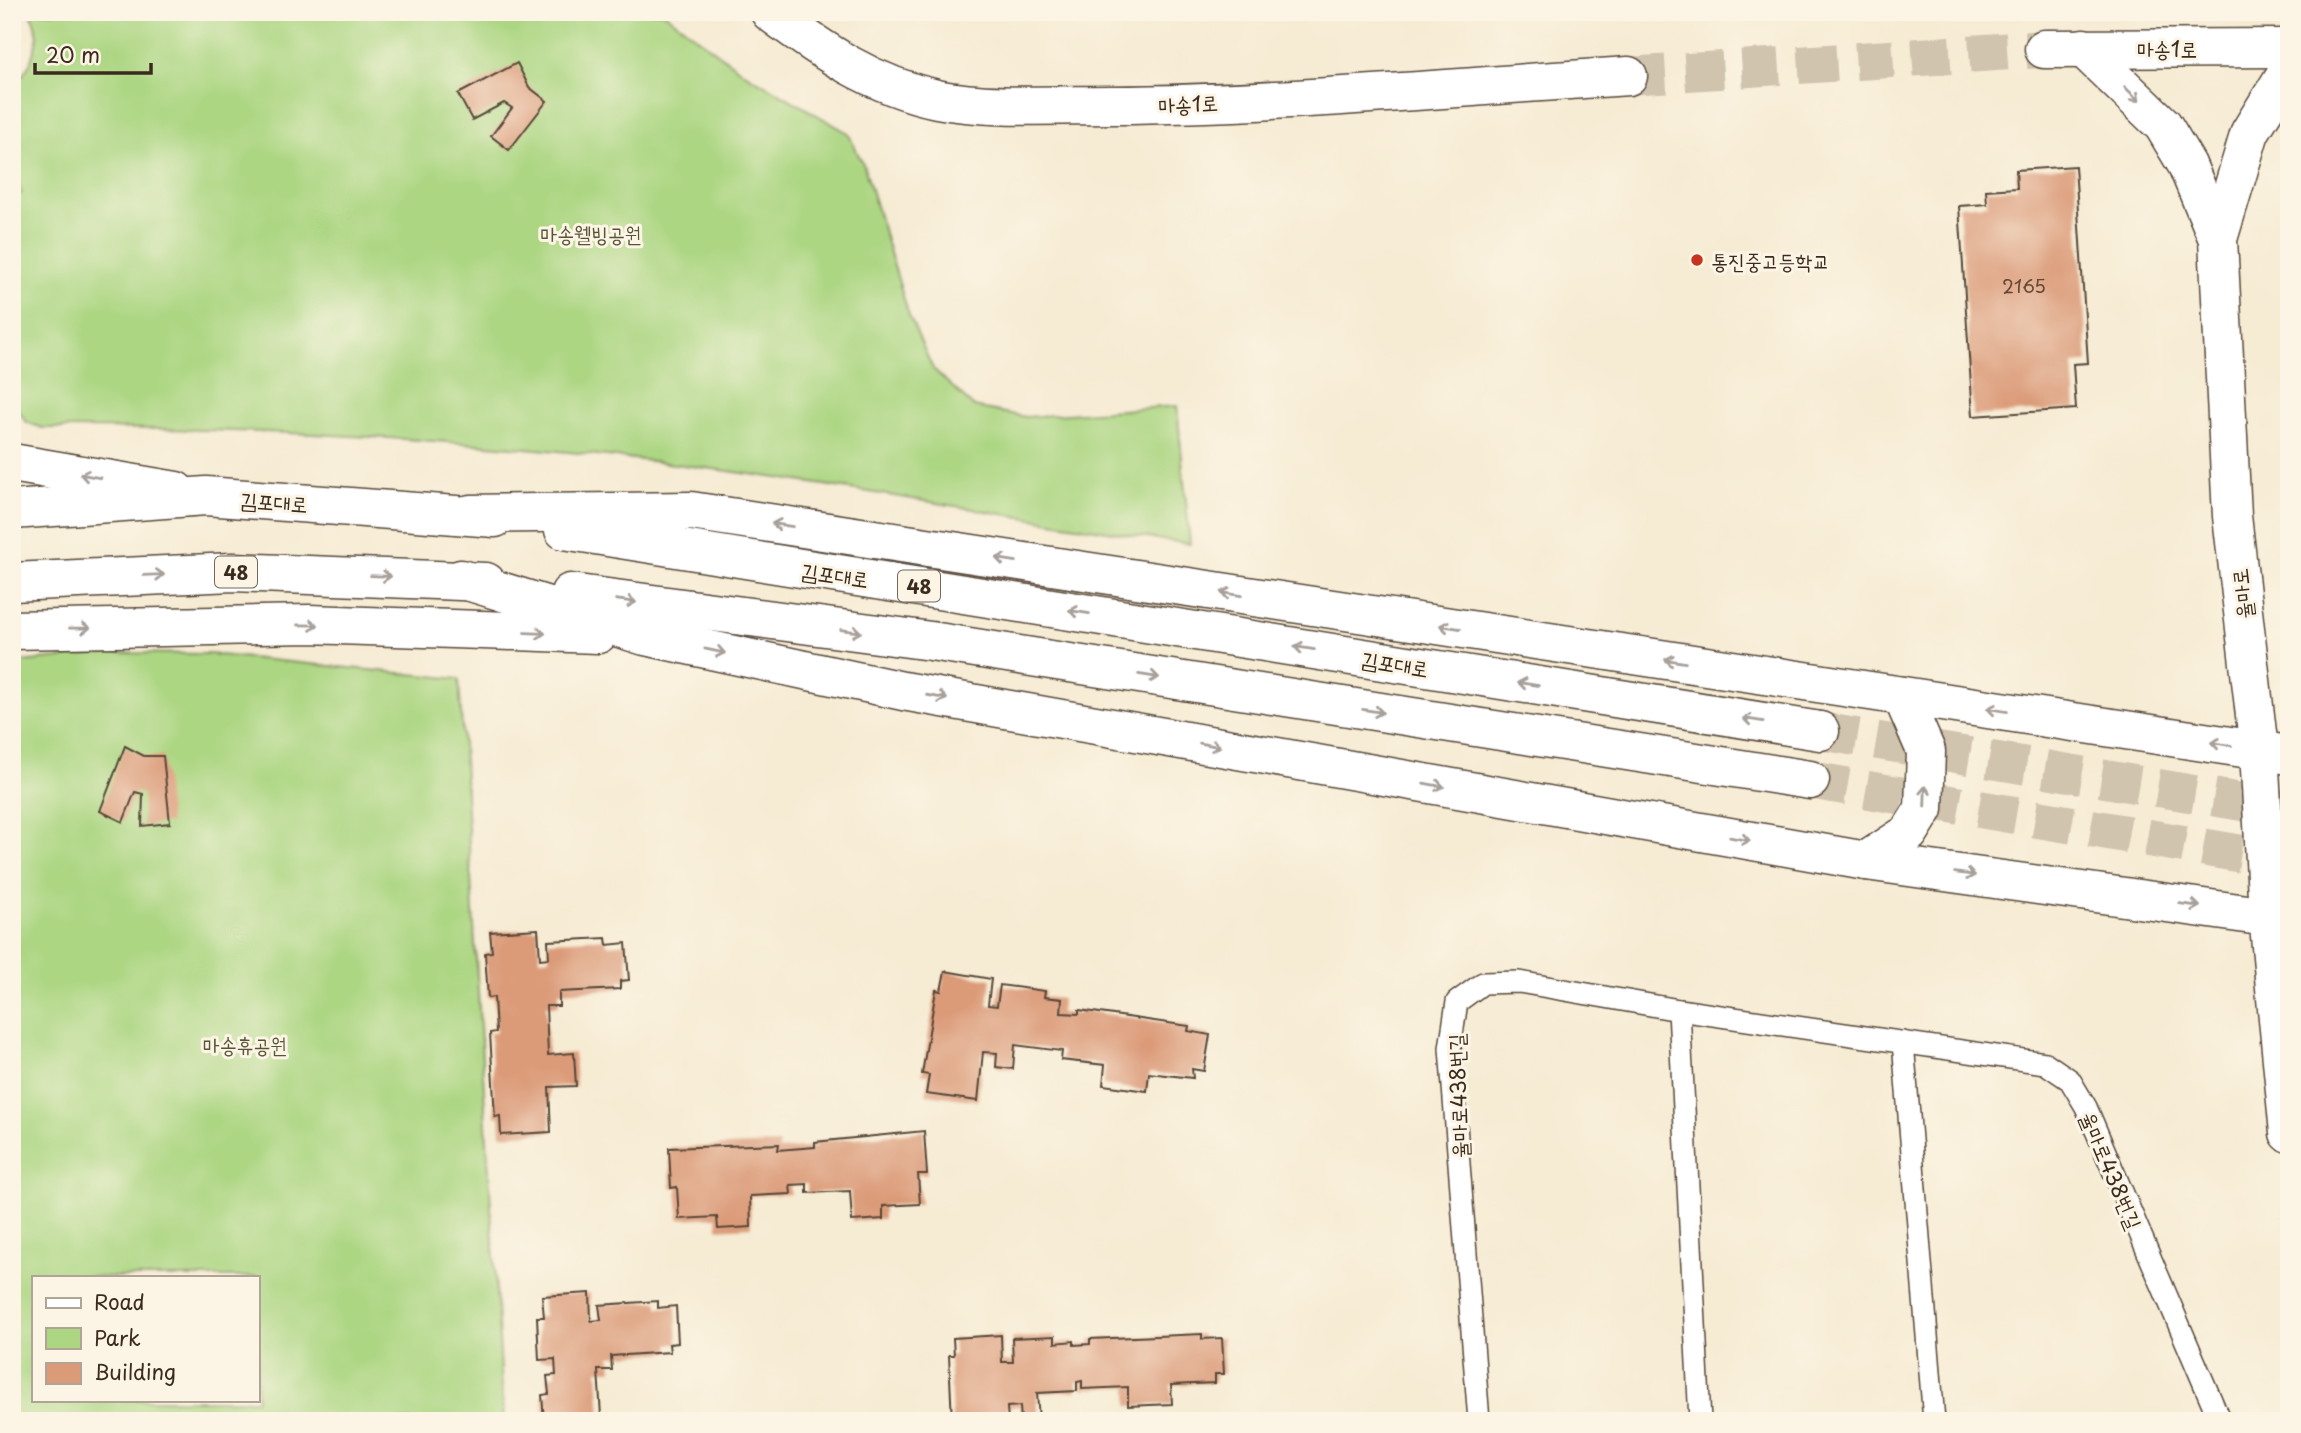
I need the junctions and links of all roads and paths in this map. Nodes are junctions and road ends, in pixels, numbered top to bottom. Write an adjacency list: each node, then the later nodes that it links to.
1 (770, 12): 6 (main road, 마송1로)
2 (2289, 47): 3 (main road, 마송1로)
3 (2082, 48): 4 (main road, 마송1로); 7 (main road, one-way to 7)
4 (2044, 49)
5 (2289, 69): 7 (main road, 율마로)
6 (1628, 76)
7 (2218, 239): 18 (main road, 율마로)
8 (12, 463): 9 (main road, one-way to 8)
9 (206, 496): 10 (main road, 김포대로 / 48); 11 (main road, 김포대로 / 48)
10 (12, 510)
11 (470, 514): 16 (main road, one-way to 11); 17 (main road, 김포대로 / 48, one-way to 11)
12 (461, 579): 13 (main road, 48, one-way to 12); 15 (main road); 19 (main road, 48, one-way to 19)
13 (12, 582)
14 (12, 630): 15 (main road, one-way to 15)
15 (645, 636): 20 (main road, one-way to 20)
16 (1902, 695): 18 (main road, one-way to 16); 20 (main road, one-way to 16)
17 (1820, 731)
18 (2274, 753): 21 (main road, 율마로)
19 (1810, 780)
20 (1866, 861): 21 (main road, one-way to 21)
21 (2282, 924): 24 (main road, 율마로)
22 (1679, 1010): 23 (lane, 율마로438번길); 25 (lane, 율마로438번길); 26 (lane)
23 (1903, 1042): 27 (lane); 28 (lane, 율마로438번길)
24 (2289, 1133)
25 (1479, 1421)
26 (1700, 1421)
27 (1934, 1421)
28 (2220, 1421)

